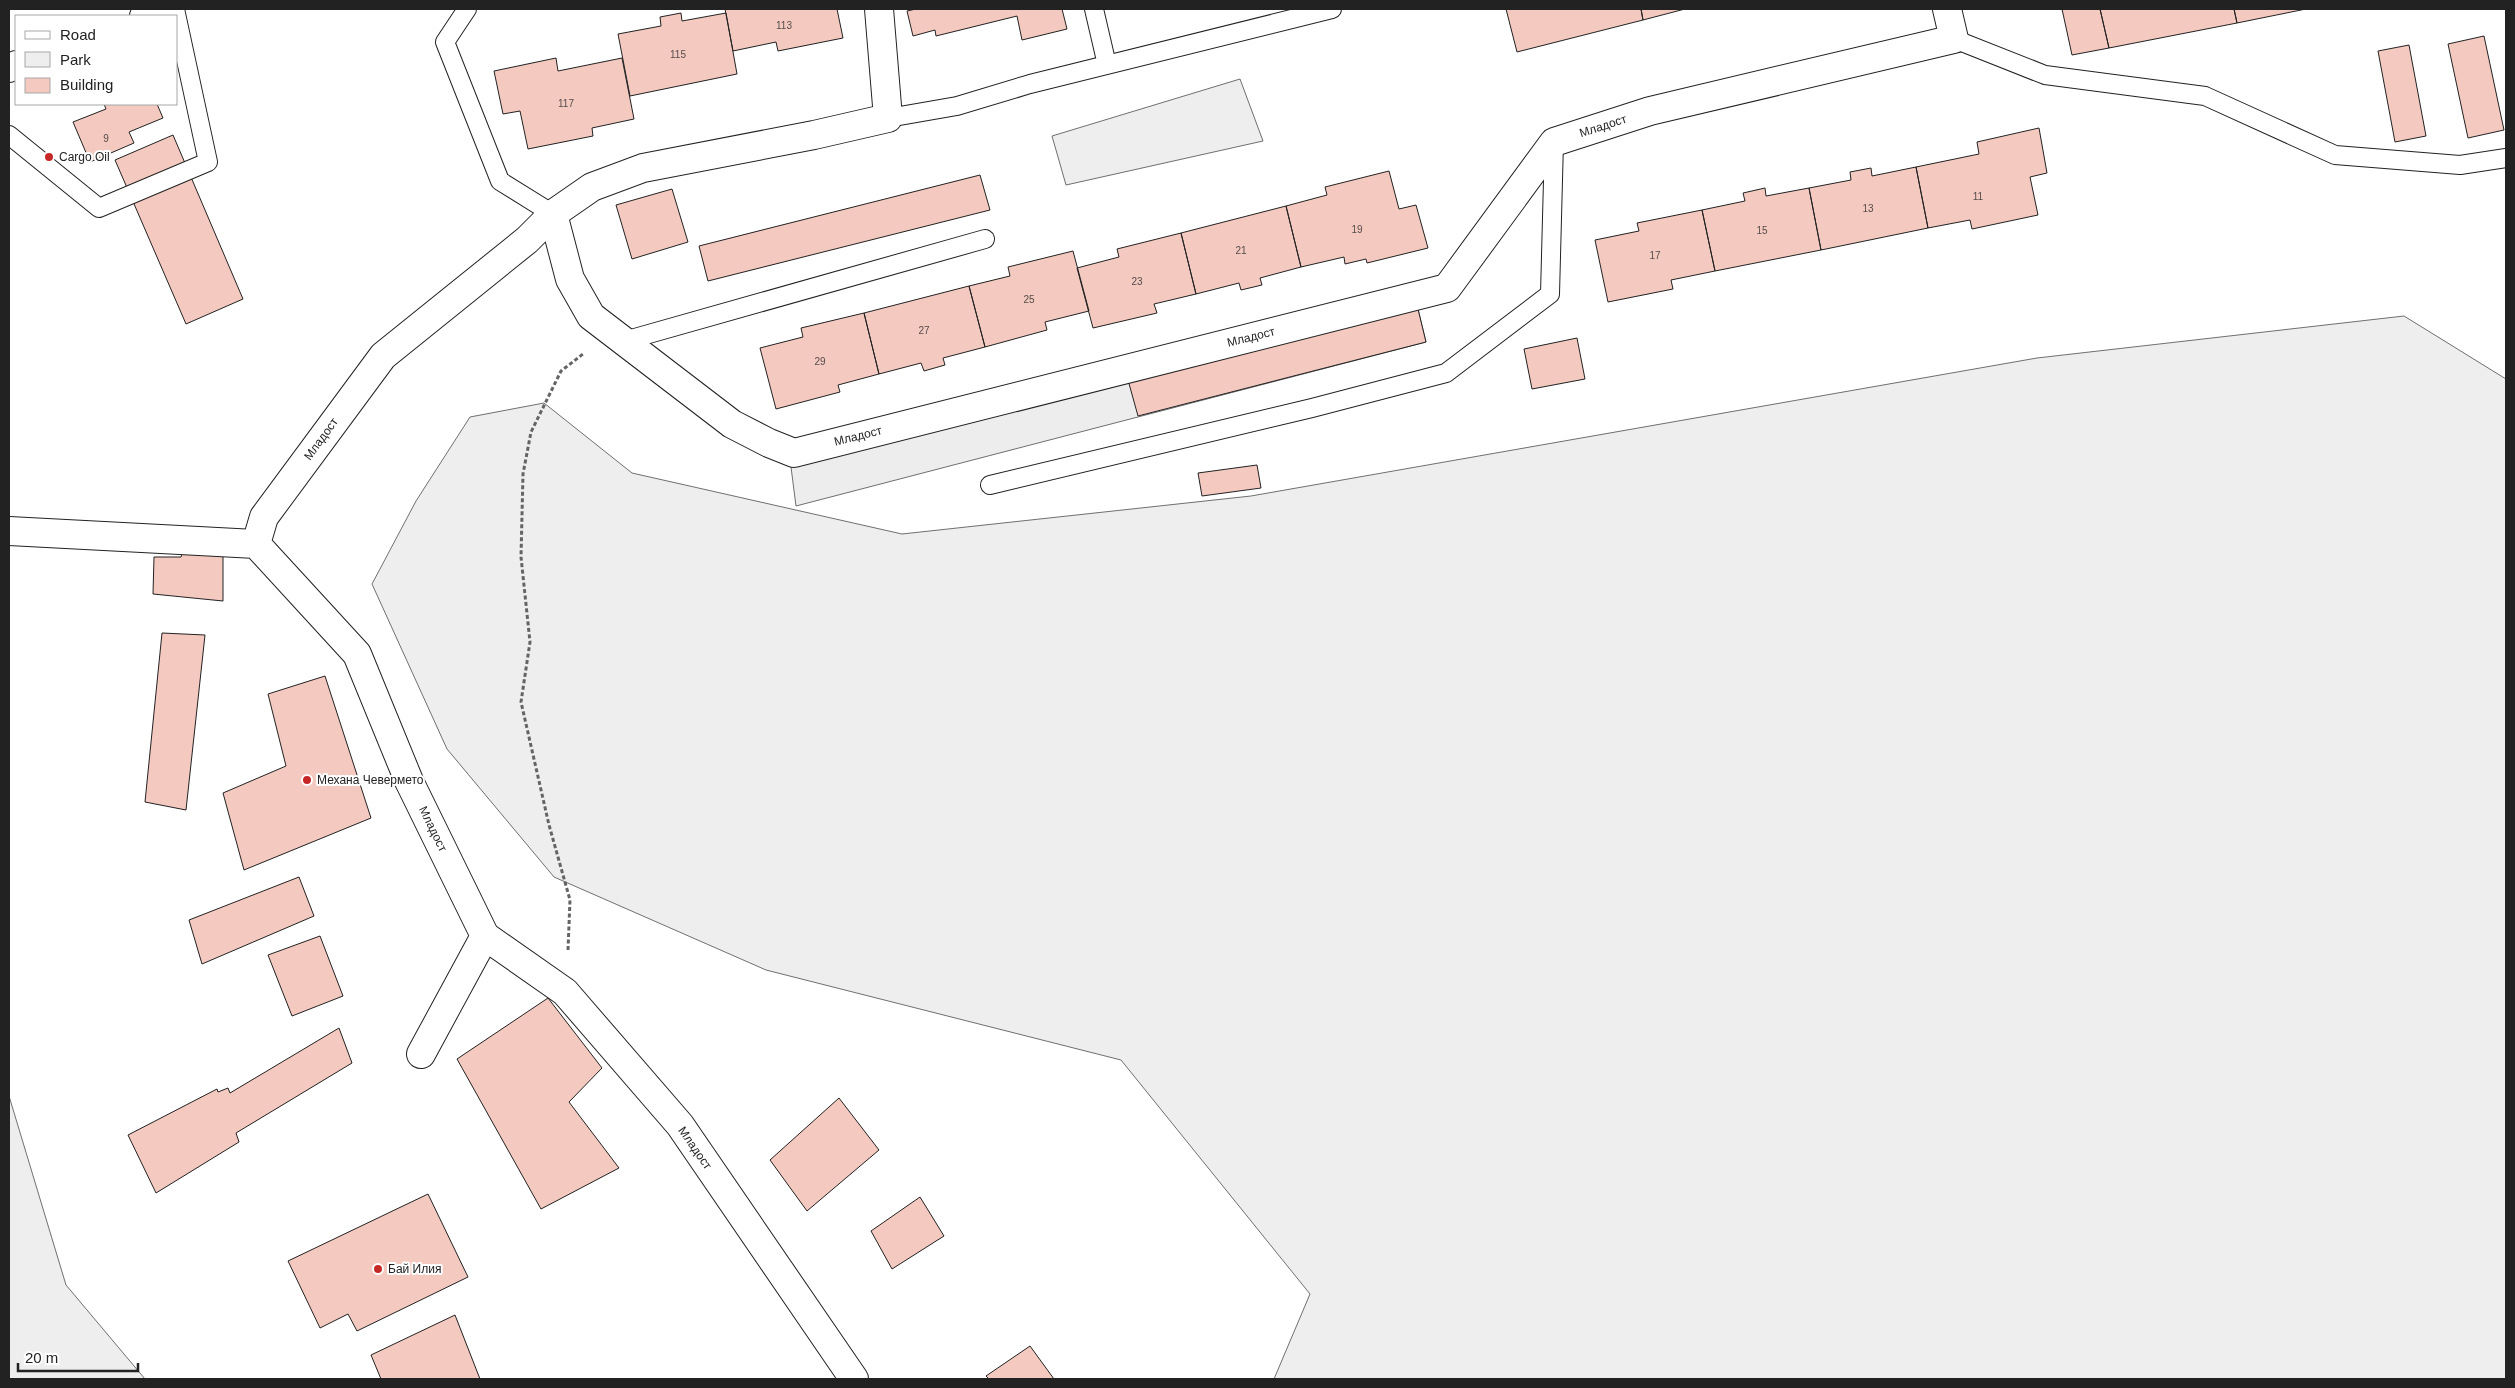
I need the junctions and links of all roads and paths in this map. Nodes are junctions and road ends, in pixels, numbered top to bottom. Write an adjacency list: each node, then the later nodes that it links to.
1 (164, 9): 7 (street)
2 (467, 9): 15 (lane)
3 (879, 9): 11 (street)
4 (1094, 9): 10 (lane)
5 (1332, 9): 10 (lane)
6 (1948, 9): 9 (street)
7 (147, 15)
8 (178, 23): 12 (lane)
9 (1954, 40): 13 (street, Младост); 14 (lane)
10 (1107, 65): 11 (lane)
11 (888, 118): 15 (street, Младост)
12 (9, 135)
13 (1554, 142): 17 (street, Младост); 18 (lane)
14 (2506, 158)
15 (553, 214): 17 (street, Младост); 20 (street, Младост)
16 (985, 239): 17 (lane)
17 (624, 341): 22 (path)
18 (990, 485)
19 (9, 531): 20 (street)
20 (256, 544): 21 (street, Младост)
21 (485, 936): 22 (street, Младост); 23 (street)
22 (565, 992): 24 (street, Младост)
23 (421, 1054)
24 (854, 1379)

